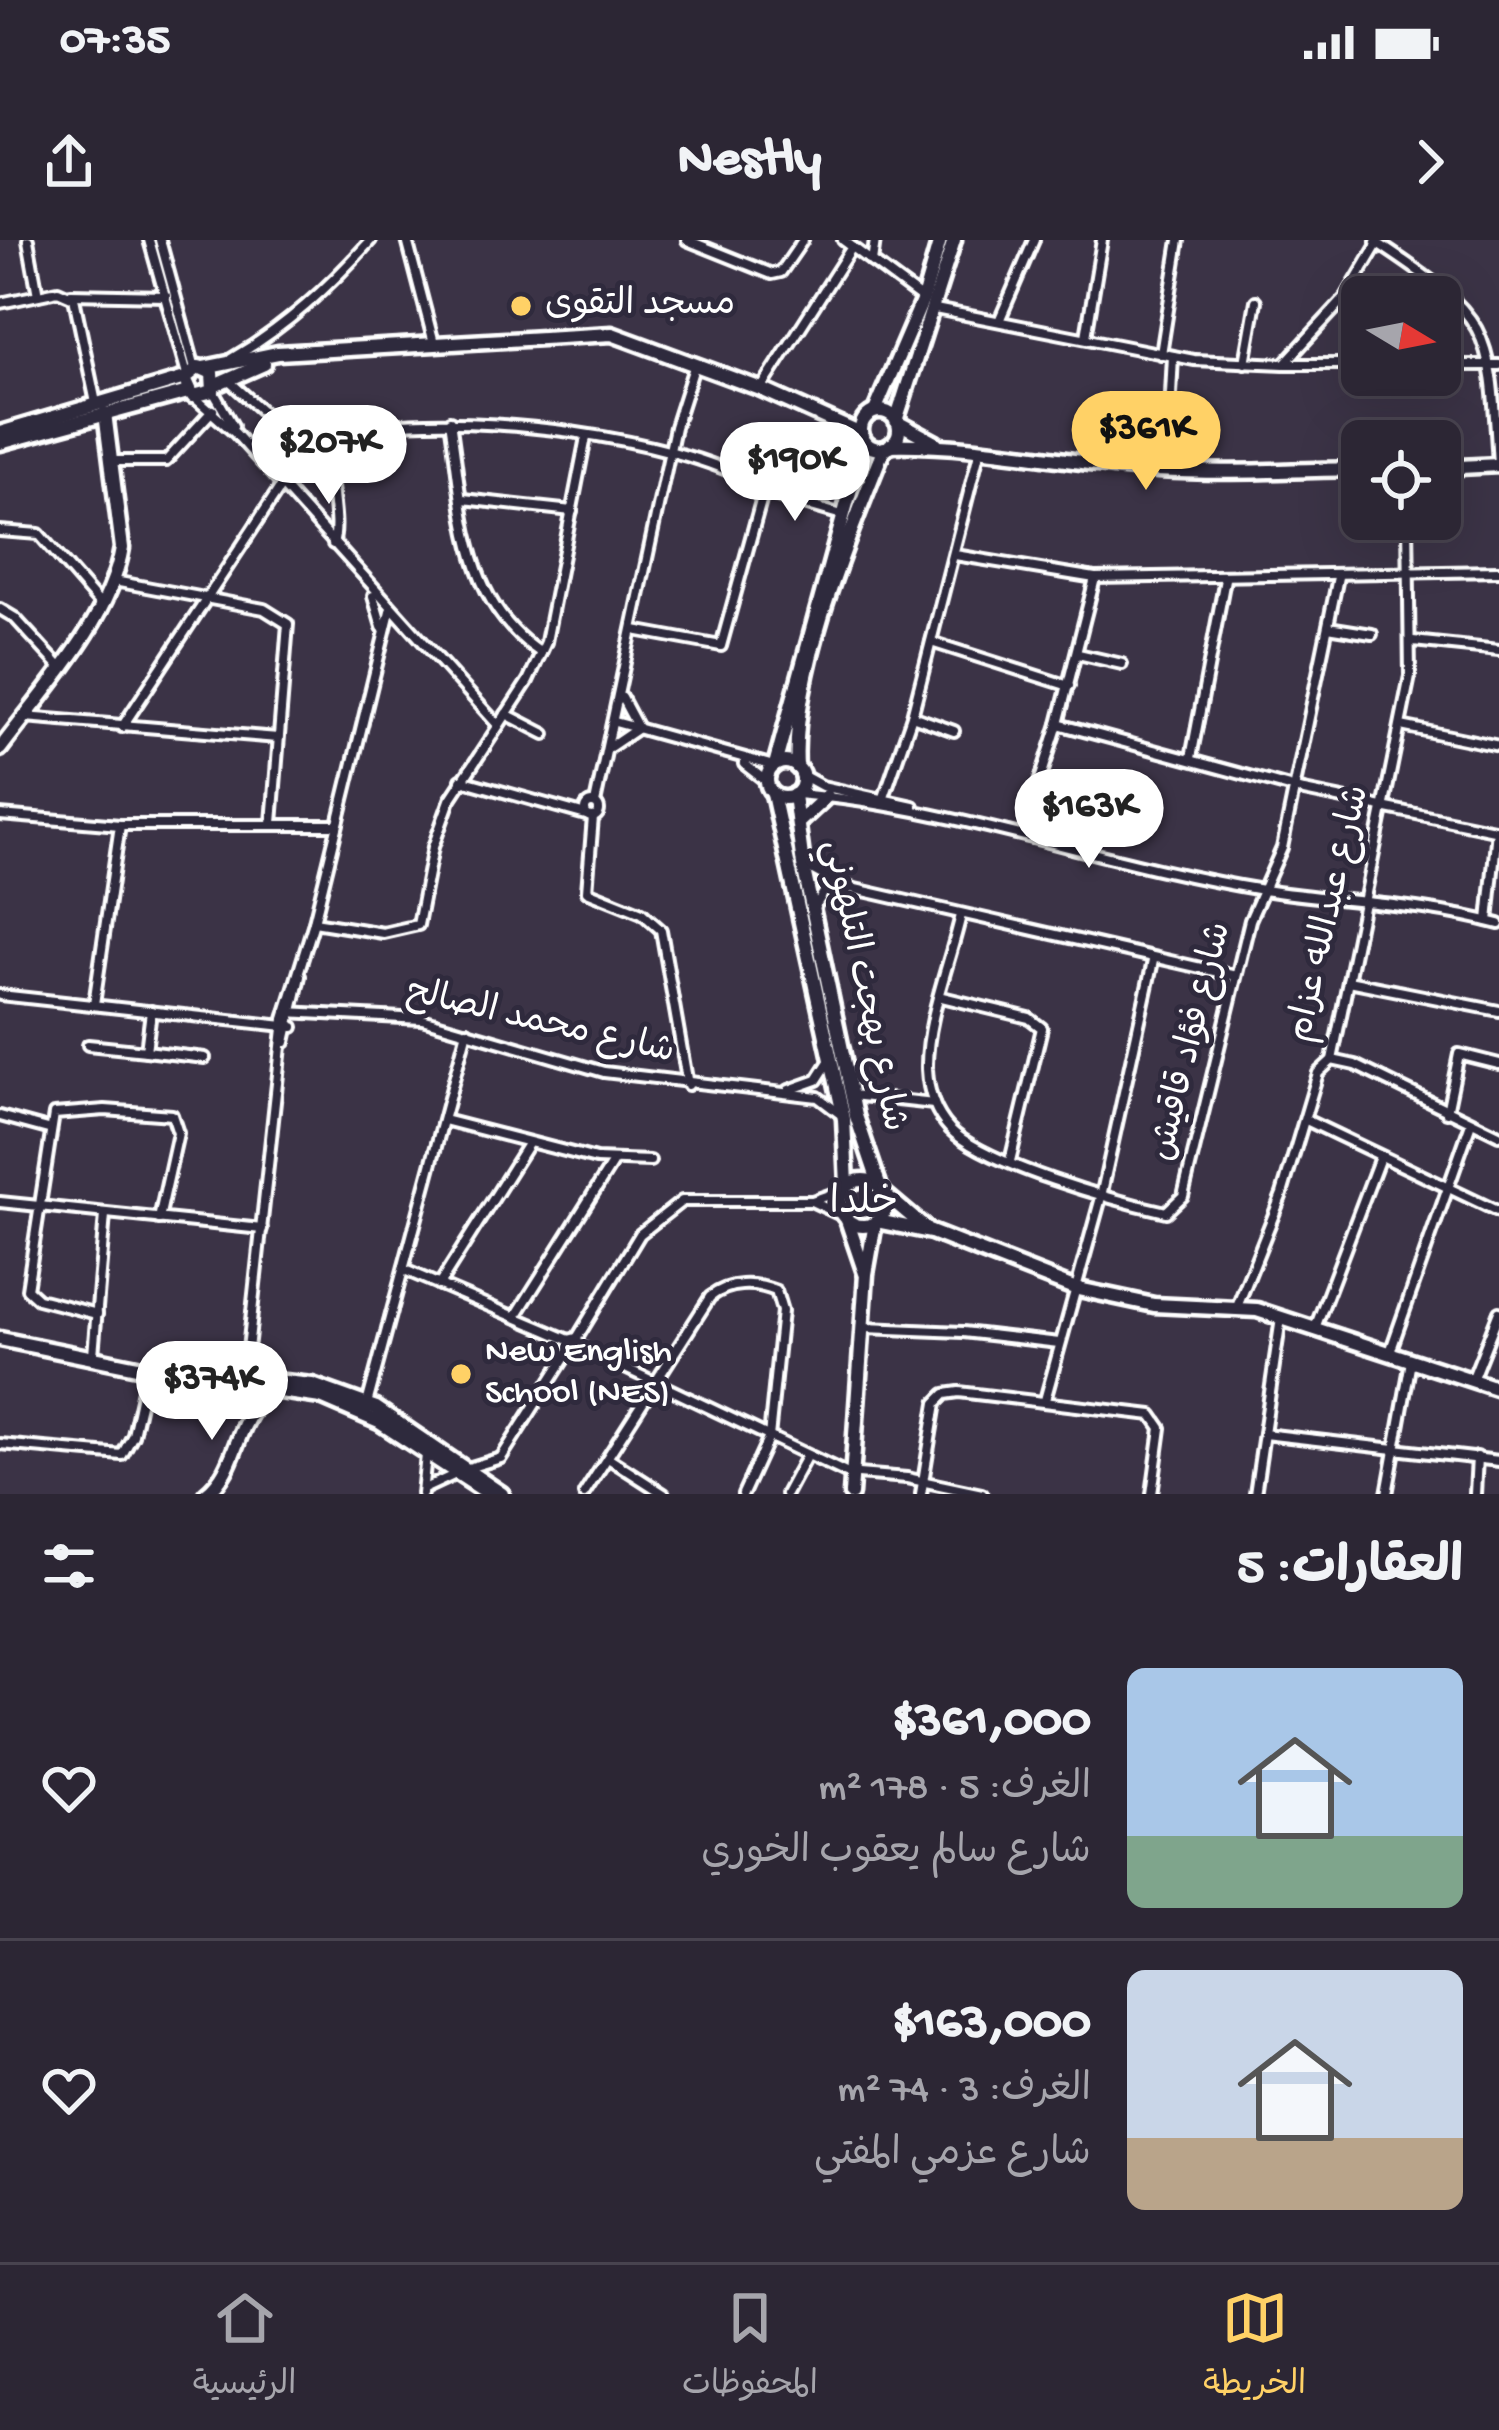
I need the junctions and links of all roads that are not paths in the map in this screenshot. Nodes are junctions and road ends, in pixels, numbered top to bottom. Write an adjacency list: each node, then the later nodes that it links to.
1 (28, 240): 17 (street)
2 (149, 240): 19 (street)
3 (160, 240): 39 (street)
4 (371, 240): 25 (street)
5 (407, 240): 27 (street)
6 (687, 240): 7 (street)
7 (803, 240)
8 (875, 240): 16 (street)
9 (940, 240): 20 (street)
10 (954, 240): 23 (street)
11 (1034, 240): 24 (street)
12 (1102, 240): 26 (street)
13 (1179, 240): 30 (street)
14 (1376, 241): 35 (street); 38 (street)
15 (848, 243): 16 (street); 41 (street)
16 (872, 262): 20 (street)
17 (38, 295): 18 (street); 22 (street)
18 (70, 295): 19 (street); 42 (street)
19 (166, 296): 39 (street)
20 (922, 299): 44 (street)
21 (1256, 301): 34 (street)
22 (0, 303)
23 (934, 309): 24 (street); 46 (street)
24 (999, 321): 26 (street)
25 (269, 337): 29 (street); 32 (street)
26 (1086, 337): 30 (street)
27 (434, 343): 28 (street); 33 (street)
28 (330, 352): 29 (street); 40 (street)
29 (278, 353): 32 (street)
30 (1161, 354): 31 (street)
31 (1173, 356): 34 (street); 60 (street)
32 (228, 361): 39 (street)
33 (695, 362): 41 (street); 55 (street)
34 (1245, 363): 35 (street)
35 (1284, 364): 36 (street)
36 (1341, 364)
37 (1461, 365): 38 (street)
38 (1494, 366): 57 (street)
39 (192, 379): 40 (street); 40 (street); 42 (street); 43 (street)
40 (218, 385): 48 (street); 61 (street)
41 (760, 388): 50 (street)
42 (100, 408): 47 (street); 51 (street); 56 (street)
43 (213, 410): 48 (street); 56 (street)
44 (875, 411): 46 (street); 50 (street)
45 (450, 421): 49 (street); 61 (street); 64 (street)
46 (897, 422): 52 (street); 53 (street)
47 (0, 433)
48 (235, 433): 62 (street)
49 (586, 436): 55 (street); 65 (street)
50 (863, 437): 53 (street); 66 (street)
51 (0, 443)
52 (937, 444): 53 (street); 54 (street)
53 (887, 447): 114 (street)
54 (979, 453): 60 (street); 70 (street)
55 (669, 454): 63 (street); 84 (street)
56 (111, 460): 76 (street)
57 (1498, 465): 58 (street)
58 (1461, 467)
59 (1341, 469): 60 (street)
60 (1167, 470)
61 (330, 472): 69 (street)
62 (280, 487): 69 (street); 78 (street)
63 (760, 491): 66 (street); 84 (street)
64 (463, 499): 65 (street); 90 (street)
65 (572, 512): 90 (street)
66 (842, 515): 113 (street)
67 (0, 531): 79 (street)
68 (1409, 540): 72 (street, شارع عبدالله عزام)
69 (333, 544): 77 (street)
70 (955, 555): 74 (street); 88 (street)
71 (1499, 571): 72 (street)
72 (1411, 572): 73 (street); 87 (street, شارع عبدالله عزام)
73 (1338, 577): 75 (street); 83 (street, شارع فؤاد قاقيش)
74 (1095, 578): 75 (street); 91 (street)
75 (1226, 579): 111 (street)
76 (112, 581): 78 (street); 79 (street)
77 (370, 589): 81 (street); 86 (street)
78 (207, 598): 103 (street); 107 (street)
79 (100, 604): 93 (street)
80 (0, 609): 93 (street)
81 (390, 610): 82 (street); 86 (street)
82 (399, 621): 86 (street); 100 (street)
83 (1328, 627): 85 (street); 118 (street, شارع فؤاد قاقيش)
84 (634, 630): 95 (street)
85 (1372, 634)
86 (383, 639): 131 (street)
87 (1413, 641): 89 (street); 102 (street, شارع عبدالله عزام)
88 (931, 642): 94 (street); 97 (street)
89 (1499, 650)
90 (541, 653): 96 (street)
91 (1078, 654): 92 (street); 94 (street)
92 (1122, 664)
93 (60, 667): 98 (street)
94 (1069, 686): 101 (street)
95 (621, 691): 99 (street); 104 (street)
96 (506, 714): 100 (street); 106 (street)
97 (912, 716): 105 (street); 115 (street)
98 (25, 717): 103 (street); 109 (street)
99 (615, 722): 104 (street); 110 (street)
100 (496, 724): 116 (street)
101 (1058, 724): 111 (street); 133 (street)
102 (1401, 726): 108 (street); 125 (street, شارع عبدالله عزام)
103 (122, 727): 107 (street)
104 (638, 728): 110 (street); 112 (street)
105 (954, 731)
106 (545, 734)
107 (278, 738): 128 (street)
108 (1499, 746)
109 (0, 749)
110 (609, 750): 123 (street)
111 (1191, 758): 118 (street)
112 (738, 760): 113 (street); 117 (street)
113 (774, 765): 114 (street); 117 (street)
114 (800, 771): 119 (street); 121 (street)
115 (896, 774): 121 (street); 122 (street)
116 (461, 780): 124 (street); 141 (street)
117 (770, 788): 119 (street); 155 (street, شارع بهجت التلهوني)
118 (1295, 788): 125 (street); 136 (street, شارع فؤاد قاقيش)
119 (796, 794): 120 (street); 129 (street, شارع بهجت التلهوني)
120 (827, 796): 121 (street); 129 (street)
121 (882, 800): 122 (street)
122 (894, 802): 133 (street)
123 (592, 803): 124 (street); 127 (street)
124 (566, 806): 127 (street)
125 (1382, 807): 132 (street); 137 (street, شارع عبدالله عزام)
126 (0, 815): 130 (street)
127 (590, 816): 159 (street)
128 (272, 823): 130 (street); 131 (street)
129 (798, 823): 134 (street, شارع بهجت التلهوني)
130 (119, 825): 148 (street)
131 (336, 825): 141 (street)
132 (1498, 831): 140 (street)
133 (1023, 833): 136 (street)
134 (803, 865): 135 (street); 138 (street, شارع بهجت التلهوني)
135 (842, 886): 138 (street); 139 (street)
136 (1263, 890): 137 (street); 144 (street, شارع فؤاد قاقيش)
137 (1364, 898): 140 (street); 145 (street, شارع عبدالله عزام)
138 (813, 910): 161 (street, شارع بهجت التلهوني)
139 (961, 915): 143 (street); 147 (street)
140 (1488, 921): 142 (street)
141 (314, 922): 151 (street)
142 (1499, 924)
143 (1153, 961): 144 (street); 179 (street)
144 (1236, 976): 179 (street, شارع فؤاد قاقيش)
145 (1348, 981): 149 (street); 157 (street, شارع عبدالله عزام)
146 (0, 995): 148 (street, شارع محمد الصالح)
147 (942, 997): 162 (street); 173 (street)
148 (94, 1004): 150 (street, شارع محمد الصالح)
149 (1499, 1010)
150 (151, 1011): 151 (street, شارع محمد الصالح); 154 (street)
151 (289, 1020): 152 (street, شارع محمد الصالح); 188 (street)
152 (467, 1031): 159 (street, شارع محمد الصالح); 166 (street)
153 (88, 1045): 154 (street)
154 (146, 1051): 156 (street)
155 (831, 1053): 160 (street); 165 (street, شارع بهجت التلهوني)
156 (206, 1058)
157 (1332, 1060): 163 (street); 167 (street, شارع عبدالله عزام)
158 (1499, 1064): 163 (street)
159 (688, 1084): 160 (street, شارع محمد الصالح)
160 (782, 1091): 165 (street, شارع محمد الصالح)
161 (852, 1095): 162 (street); 178 (street, شارع بهجت التلهوني)
162 (934, 1104): 173 (street, شارع فؤاد قاقيش)
163 (1448, 1112): 168 (street)
164 (0, 1116): 169 (street)
165 (844, 1119): 176 (street, شارع بهجت التلهوني)
166 (444, 1120): 171 (street); 190 (street)
167 (1306, 1120): 172 (street); 194 (street, شارع عبدالله عزام)
168 (1471, 1123): 170 (street); 177 (street)
169 (48, 1129): 182 (street); 186 (street)
170 (1499, 1135)
171 (529, 1144): 174 (street); 192 (street)
172 (1380, 1156): 177 (street); 200 (street)
173 (1010, 1161): 179 (street, شارع فؤاد قاقيش)
174 (613, 1162): 175 (street); 197 (street)
175 (650, 1162)
176 (845, 1188): 178 (street); 180 (street); 185 (street)
177 (1450, 1188): 183 (street); 204 (street)
178 (882, 1190): 187 (street); 189 (street)
179 (1101, 1195): 193 (street)
180 (811, 1201): 185 (street); 202 (street)
181 (0, 1202): 182 (street)
182 (37, 1206): 184 (street); 196 (street)
183 (1499, 1212)
184 (105, 1215): 186 (street); 196 (street)
185 (845, 1218): 187 (street); 191 (street)
186 (159, 1219): 188 (street)
187 (876, 1222): 189 (street); 191 (street)
188 (262, 1229): 209 (street)
189 (931, 1232): 193 (street)
190 (406, 1271): 192 (street); 216 (street)
191 (866, 1274): 199 (street)
192 (439, 1285): 197 (street)
193 (1074, 1288): 194 (street); 203 (street)
194 (1237, 1307): 198 (street)
195 (1499, 1312): 210 (street)
196 (97, 1314): 205 (street)
197 (516, 1316): 202 (street)
198 (1281, 1318): 200 (street); 218 (street)
199 (865, 1328): 203 (street); 228 (street)
200 (1315, 1329): 204 (street)
201 (0, 1339): 205 (street)
202 (574, 1343): 211 (street); 227 (street)
203 (1059, 1343): 215 (street)
204 (1390, 1354): 206 (street)
205 (93, 1355): 207 (street)
206 (1412, 1361): 210 (street); 221 (street)
207 (149, 1365): 208 (street); 220 (street)
208 (187, 1374): 209 (street); 212 (street)
209 (245, 1377): 216 (street)
210 (1472, 1380): 213 (street)
211 (656, 1383): 219 (street); 219 (street); 225 (street)
212 (229, 1384): 214 (street); 217 (street)
213 (1499, 1389)
214 (280, 1390): 216 (street); 217 (street)
215 (1045, 1400): 229 (street); 241 (street)
216 (365, 1409): 222 (street); 227 (street)
217 (246, 1416): 231 (street)
218 (1264, 1434): 221 (street); 242 (street)
219 (769, 1437): 223 (street); 236 (street)
220 (0, 1444)
221 (1395, 1448): 224 (street); 243 (street)
222 (426, 1453): 227 (street); 230 (street)
223 (807, 1455): 228 (street); 237 (street)
224 (1477, 1457): 226 (street); 244 (street)
225 (608, 1459): 234 (street); 235 (street)
226 (1499, 1462)
227 (460, 1471): 230 (street); 232 (street); 233 (street)
228 (855, 1476): 229 (street); 238 (street)
229 (925, 1483): 239 (street); 240 (street)
230 (424, 1492)
231 (206, 1494)
232 (489, 1494)
233 (502, 1494)
234 (584, 1494)
235 (664, 1494)
236 (743, 1494)
237 (786, 1494)
238 (851, 1494)
239 (922, 1494)
240 (982, 1494)
241 (1152, 1494)
242 (1255, 1494)
243 (1387, 1494)
244 (1474, 1494)

